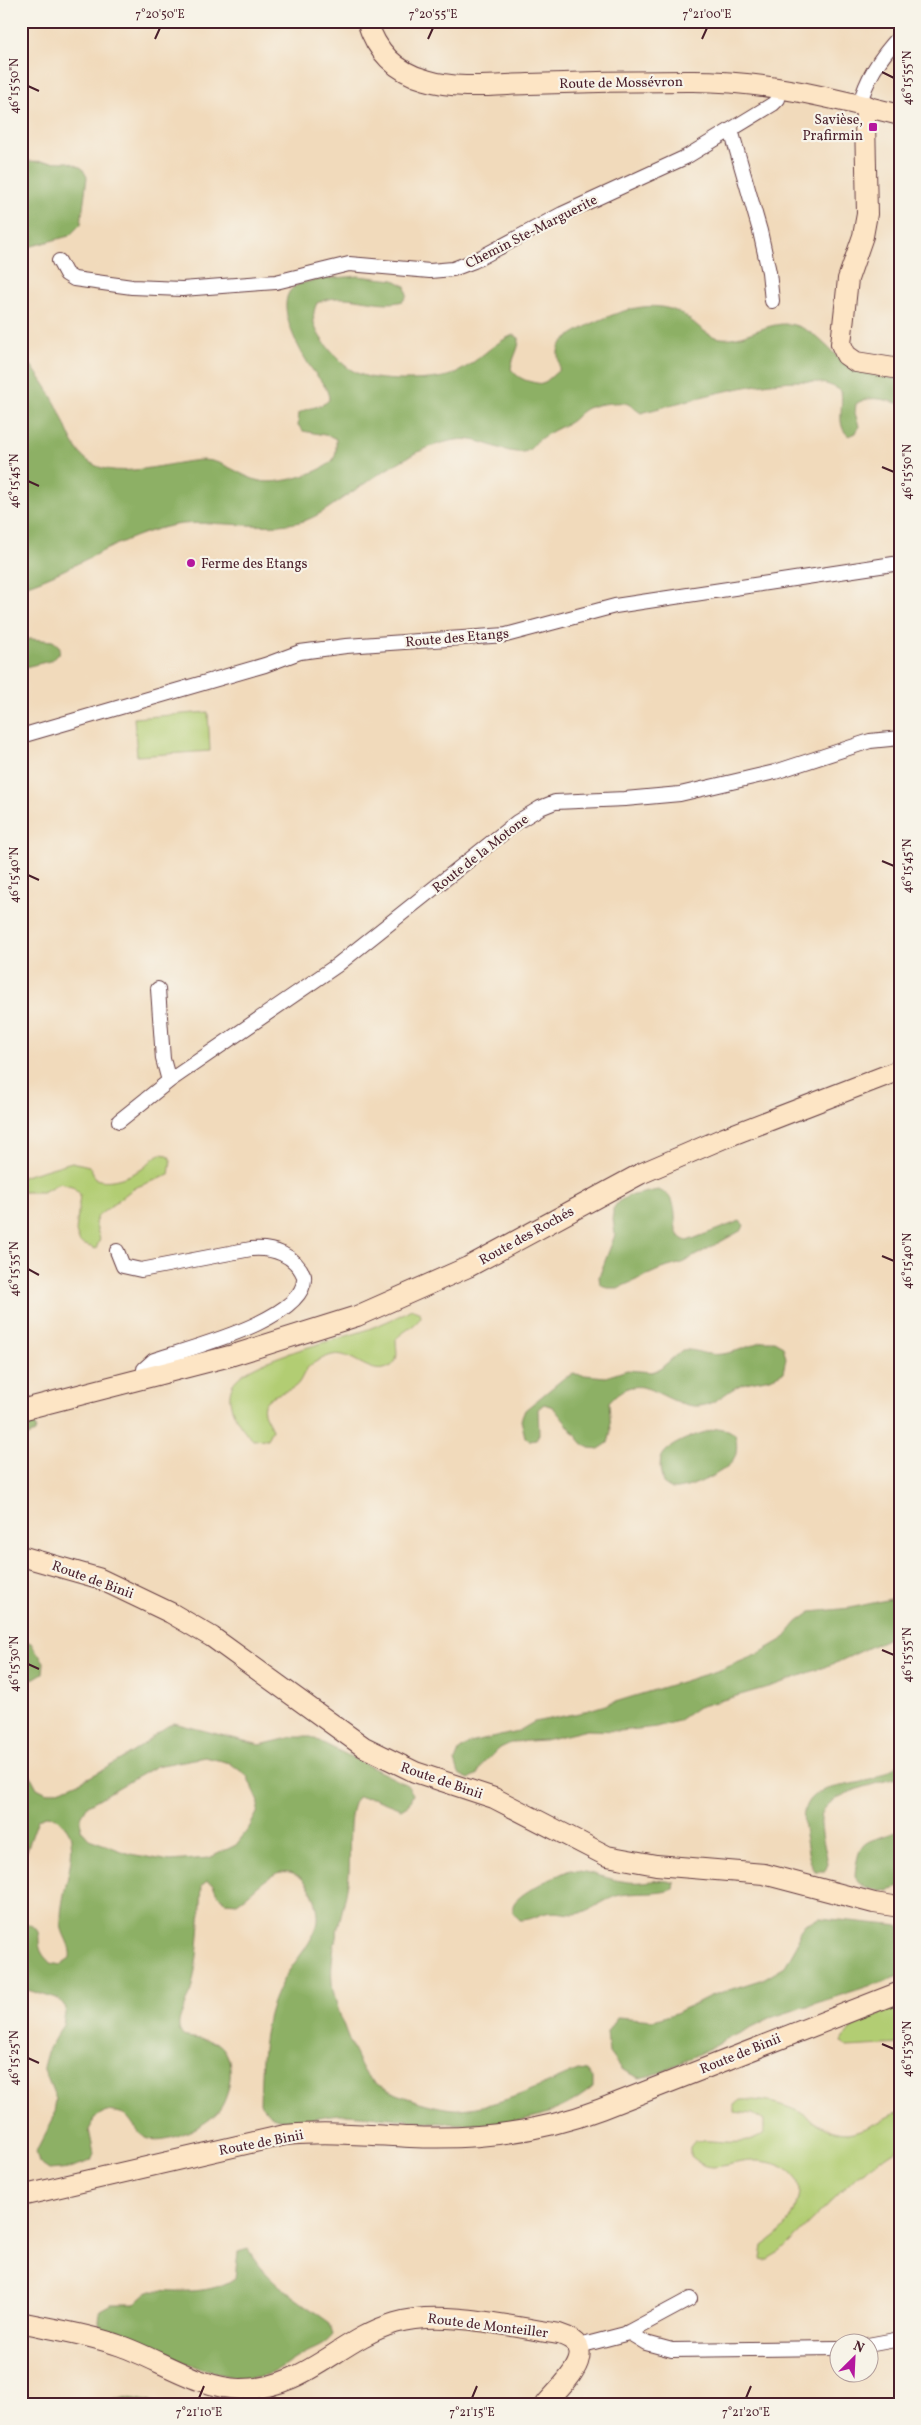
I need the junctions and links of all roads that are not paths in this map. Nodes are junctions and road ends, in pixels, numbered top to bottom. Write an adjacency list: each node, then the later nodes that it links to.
1 (368, 21): 3 (street, Route de Mossévron)
2 (900, 36): 4 (street)
3 (780, 87): 4 (street, Route de Mossévron); 6 (street, Chemin Ste-Marguerite)
4 (864, 105): 5 (street, Route de Mossévron); 9 (street)
5 (899, 112)
6 (731, 130): 7 (street, Chemin Ste-Marguerite); 8 (street)
7 (59, 261)
8 (772, 301)
9 (900, 369)
10 (900, 563): 11 (street, Route des Etangs)
11 (21, 736)
12 (900, 738): 15 (street, Route de la Motone)
13 (158, 989): 15 (street)
14 (900, 1070): 18 (street, Route des Rochés)
15 (169, 1080): 16 (street, Route de la Motone)
16 (119, 1121)
17 (117, 1251): 18 (street)
18 (144, 1378): 19 (street, Route des Rochés)
19 (21, 1410)
20 (21, 1556): 21 (street, Route de Binii)
21 (900, 1907)
22 (900, 1992): 23 (street, Route de Binii)
23 (21, 2196)
24 (690, 2299): 26 (street)
25 (21, 2322): 29 (street, Route de Monteiller)
26 (628, 2332): 29 (street); 30 (street)
27 (900, 2339): 28 (street)
28 (878, 2343)
29 (579, 2346): 31 (street)
30 (828, 2348)
31 (546, 2404)

